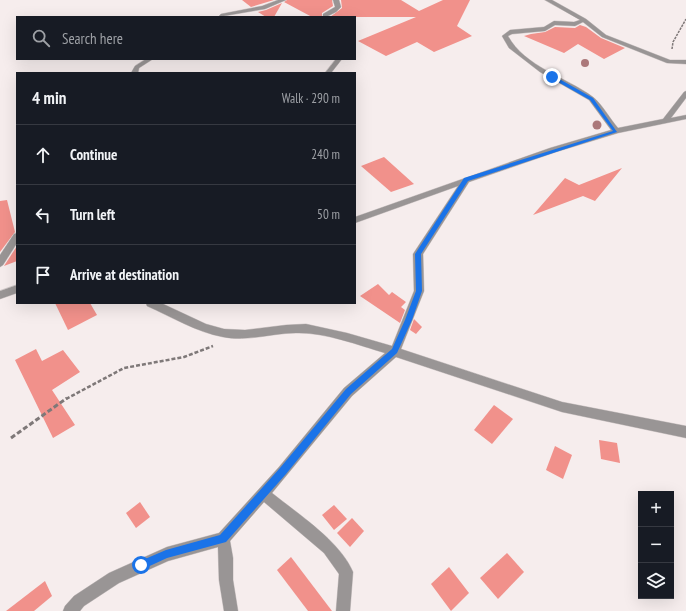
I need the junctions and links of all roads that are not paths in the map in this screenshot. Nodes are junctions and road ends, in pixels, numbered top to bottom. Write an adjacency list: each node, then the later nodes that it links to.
1 (283, 0): 4 (street)
2 (336, 0): 7 (street)
3 (548, 0): 8 (street)
4 (258, 9): 5 (street); 6 (street)
5 (222, 16)
6 (260, 16)
7 (326, 16)
8 (584, 20): 11 (street); 17 (street)
9 (148, 60): 12 (street)
10 (338, 60): 13 (street)
11 (686, 62)
12 (134, 72)
13 (329, 72)
14 (686, 93): 16 (street)
15 (686, 117): 16 (street)
16 (665, 122): 17 (street)
17 (616, 131): 18 (street)
18 (466, 180): 19 (street); 25 (street)
19 (356, 220)
20 (16, 238): 21 (street)
21 (0, 263)
22 (16, 288): 23 (street)
23 (0, 295)
24 (153, 304): 25 (street)
25 (394, 351): 26 (street); 27 (street)
26 (686, 432)
27 (263, 493): 28 (street); 31 (street)
28 (223, 538): 29 (street); 30 (street)
29 (70, 611)
30 (231, 611)
31 (343, 611)

